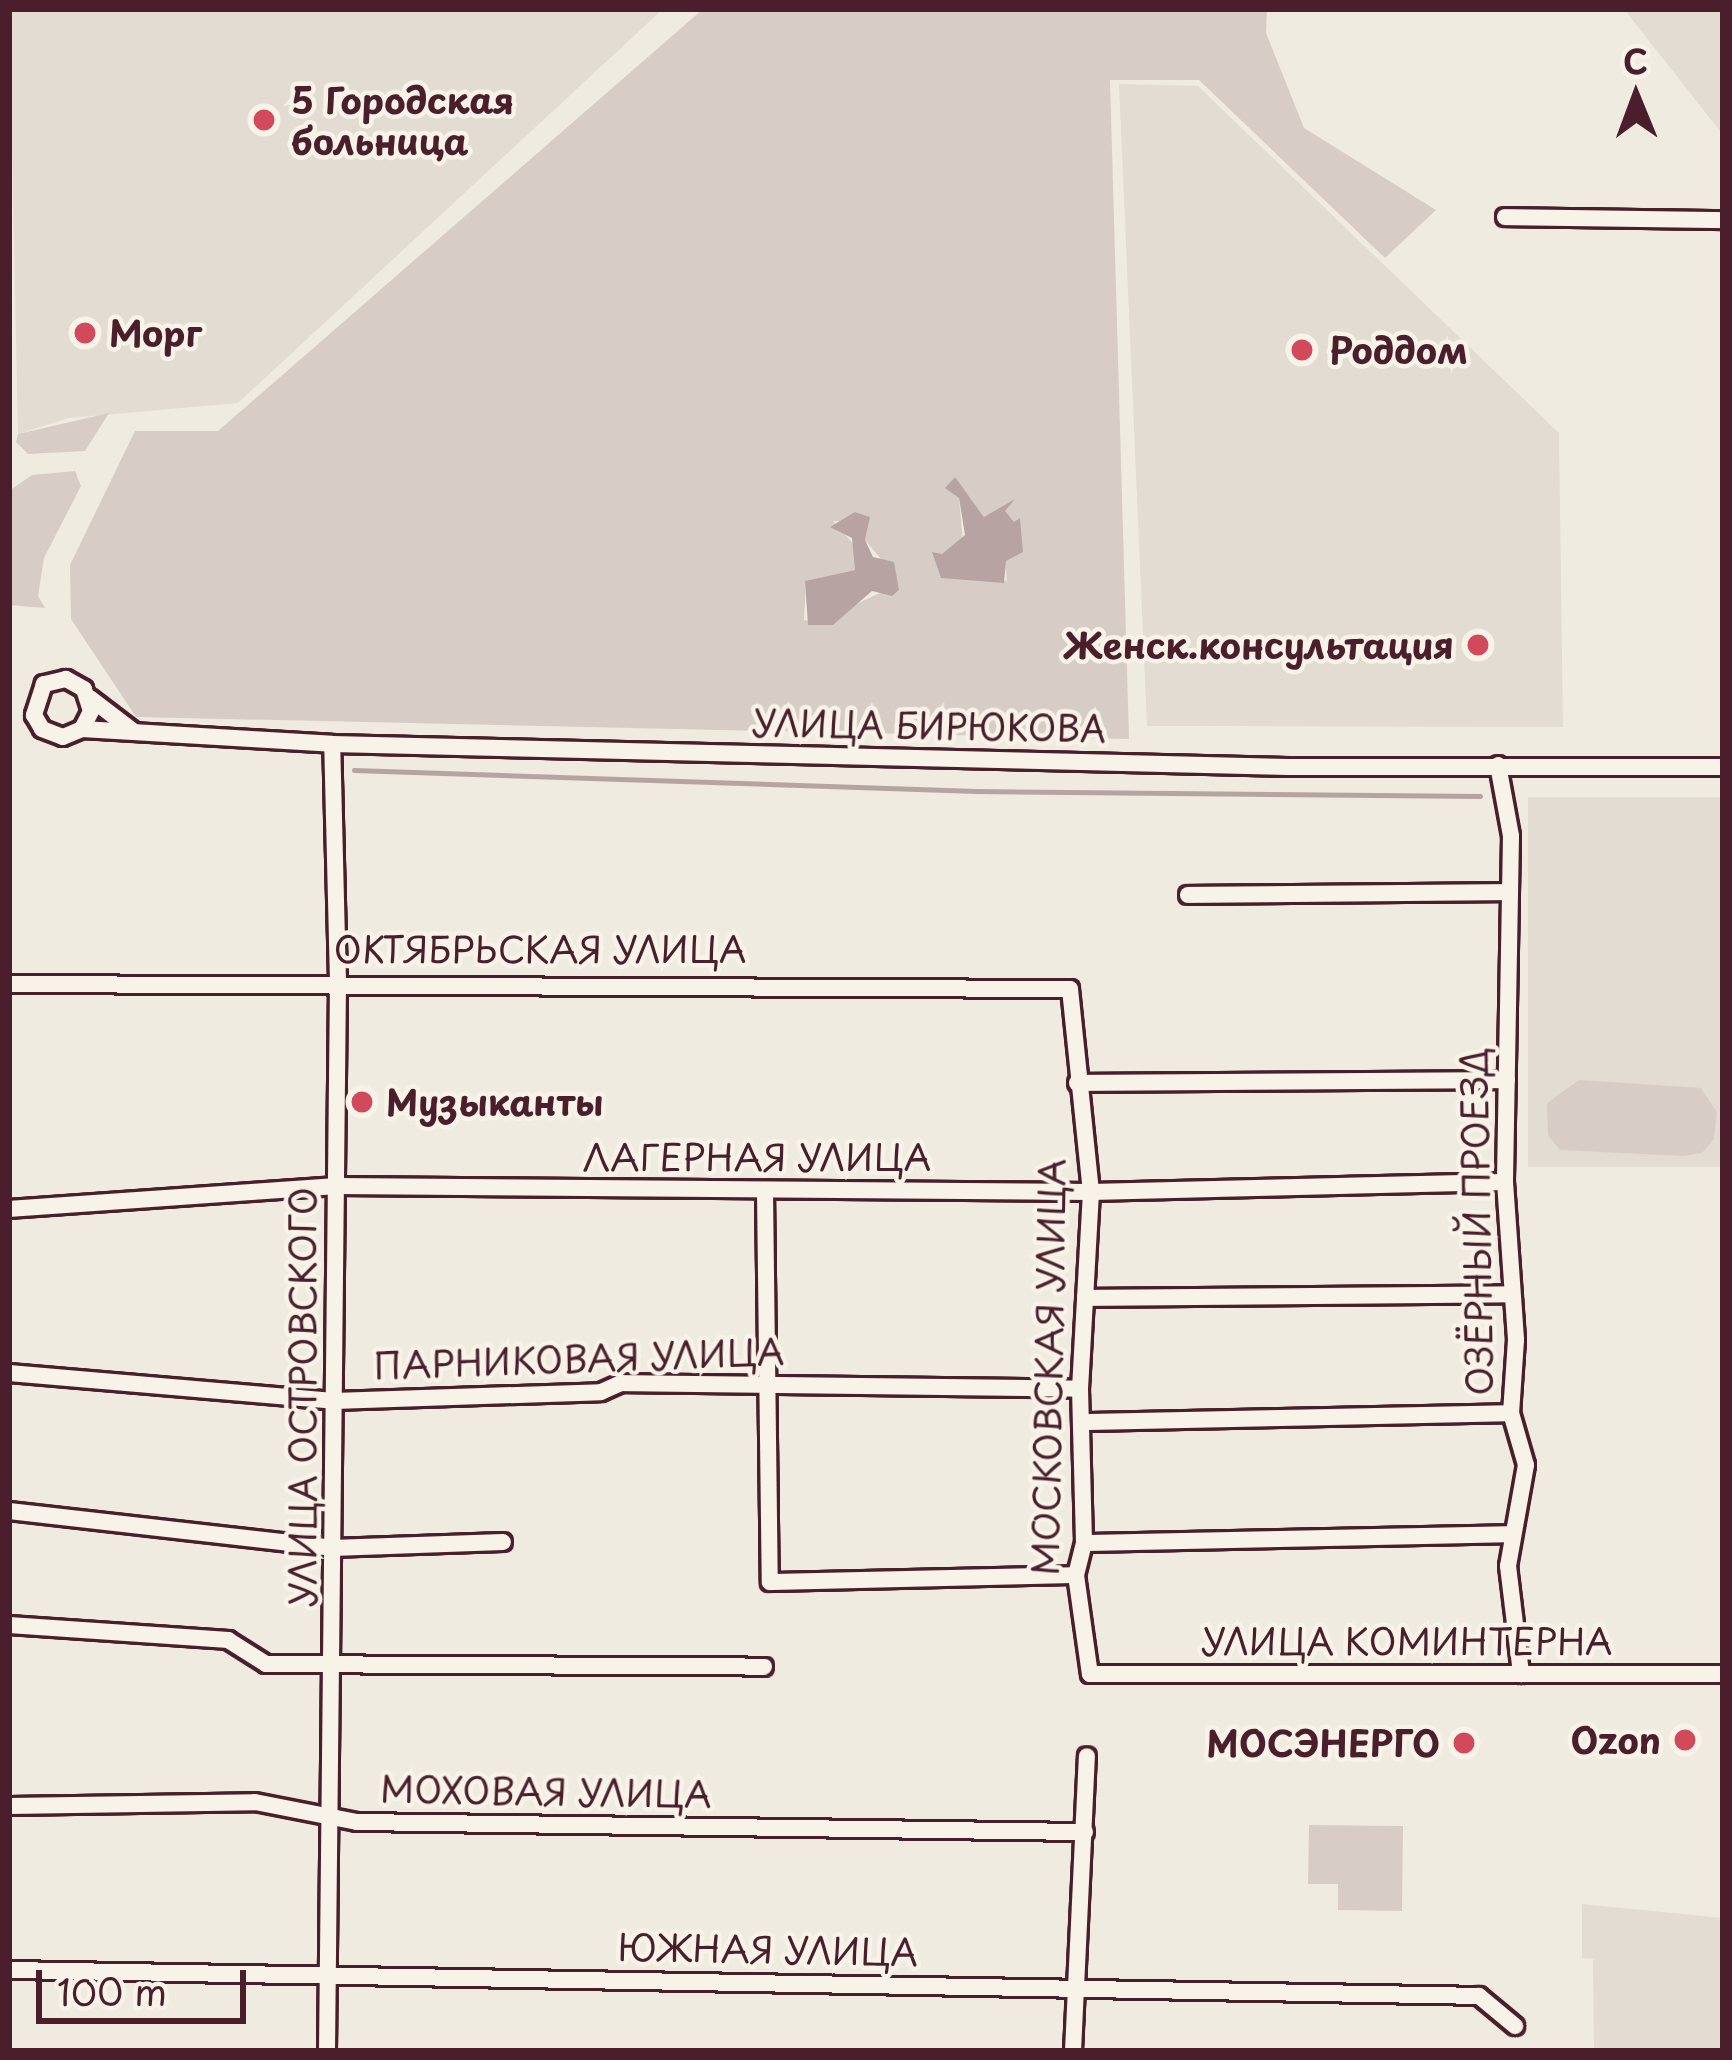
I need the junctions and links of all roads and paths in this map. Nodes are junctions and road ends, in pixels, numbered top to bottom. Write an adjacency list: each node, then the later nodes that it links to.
1 (1505, 217): 2 (street)
2 (1723, 220)
3 (89, 698): 4 (street); 4 (street, УЛИЦА БИРЮКОВА); 5 (street)
4 (82, 729): 5 (street, УЛИЦА БИРЮКОВА)
5 (134, 732): 6 (street, УЛИЦА БИРЮКОВА)
6 (332, 744): 7 (street, УЛИЦА БИРЮКОВА); 11 (street, УЛИЦА ОСТРОВСКОГО)
7 (1498, 765): 8 (street, УЛИЦА БИРЮКОВА); 9 (street, ОЗЁРНЫЙ ПРОЕЗД)
8 (1723, 767)
9 (1510, 892): 10 (street); 14 (street, ОЗЁРНЫЙ ПРОЕЗД)
10 (1189, 895)
11 (338, 982): 12 (street, ОКТЯБРЬСКАЯ УЛИЦА); 13 (street, ОКТЯБРЬСКАЯ УЛИЦА); 17 (street, УЛИЦА ОСТРОВСКОГО)
12 (9, 984)
13 (1070, 989): 15 (street, МОСКОВСКАЯ УЛИЦА)
14 (1507, 1080): 15 (street); 16 (street, ОЗЁРНЫЙ ПРОЕЗД)
15 (1077, 1083): 19 (street, МОСКОВСКАЯ УЛИЦА)
16 (1505, 1182): 19 (street, ЛАГЕРНАЯ УЛИЦА); 21 (street, ОЗЁРНЫЙ ПРОЕЗД)
17 (336, 1186): 18 (street, ЛАГЕРНАЯ УЛИЦА); 20 (street, ЛАГЕРНАЯ УЛИЦА); 26 (street, УЛИЦА ОСТРОВСКОГО)
18 (765, 1192): 19 (street, ЛАГЕРНАЯ УЛИЦА); 24 (street)
19 (1091, 1192): 22 (street, МОСКОВСКАЯ УЛИЦА)
20 (9, 1209)
21 (1512, 1294): 22 (street); 27 (street, ОЗЁРНЫЙ ПРОЕЗД)
22 (1085, 1298): 25 (street, МОСКОВСКАЯ УЛИЦА)
23 (9, 1373): 26 (street, ПАРНИКОВАЯ УЛИЦА)
24 (764, 1382): 25 (street, ПАРНИКОВАЯ УЛИЦА); 26 (street, ПАРНИКОВАЯ УЛИЦА); 34 (street)
25 (1080, 1389): 28 (street, МОСКОВСКАЯ УЛИЦА)
26 (334, 1401): 33 (street, УЛИЦА ОСТРОВСКОГО)
27 (1511, 1413): 28 (street); 30 (street, ОЗЁРНЫЙ ПРОЕЗД)
28 (1085, 1421): 32 (street, МОСКОВСКАЯ УЛИЦА)
29 (9, 1511): 33 (street)
30 (1511, 1534): 32 (street); 39 (street, ОЗЁРНЫЙ ПРОЕЗД)
31 (503, 1542): 33 (street)
32 (1084, 1543): 34 (street, МОСКОВСКАЯ УЛИЦА)
33 (332, 1548): 36 (street, УЛИЦА ОСТРОВСКОГО)
34 (1076, 1575): 38 (street, МОСКОВСКАЯ УЛИЦА)
35 (9, 1624): 36 (street)
36 (333, 1664): 37 (street); 43 (street, УЛИЦА ОСТРОВСКОГО)
37 (764, 1666)
38 (1090, 1673): 39 (street, УЛИЦА КОМИНТЕРНА)
39 (1521, 1674): 40 (street, УЛИЦА КОМИНТЕРНА)
40 (1723, 1674)
41 (1087, 1756): 44 (street)
42 (9, 1806): 43 (street, МОХОВАЯ УЛИЦА)
43 (330, 1814): 44 (street, МОХОВАЯ УЛИЦА); 46 (street, УЛИЦА ОСТРОВСКОГО)
44 (1085, 1832): 47 (street)
45 (9, 1970): 46 (street, ЮЖНАЯ УЛИЦА)
46 (328, 1977): 47 (street, ЮЖНАЯ УЛИЦА); 49 (street, УЛИЦА ОСТРОВСКОГО)
47 (1078, 1985): 48 (street, ЮЖНАЯ УЛИЦА); 50 (street)
48 (1515, 2026)
49 (327, 2051)
50 (1073, 2051)

